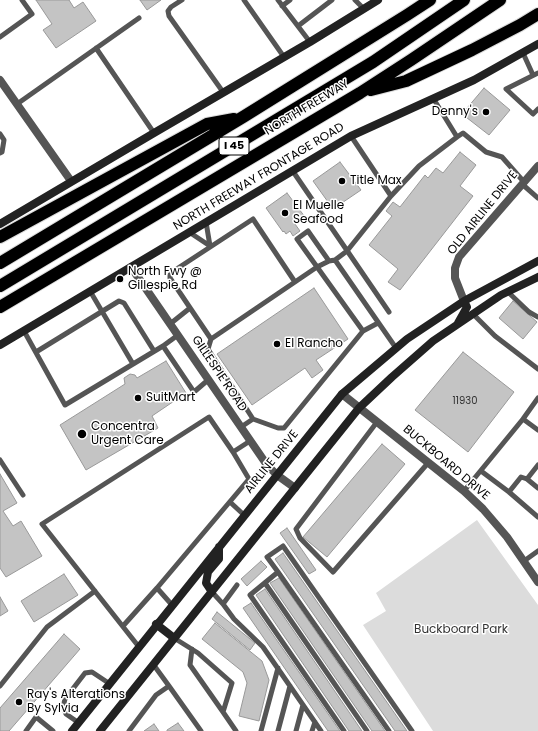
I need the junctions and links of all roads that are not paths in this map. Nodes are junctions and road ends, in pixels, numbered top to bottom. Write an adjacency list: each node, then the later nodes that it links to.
1 (22, 0): 17 (lane)
2 (182, 0): 25 (lane)
3 (244, 0): 22 (lane)
4 (278, 0): 12 (lane)
5 (290, 0): 12 (lane)
6 (332, 0): 16 (lane)
7 (355, 0): 13 (lane)
8 (378, 0): 13 (main road)
9 (430, 0): 30 (highway, I 45)
10 (464, 0): 56 (highway, NORTH FREEWAY / I 45)
11 (500, 0): 26 (highway, NORTH FREEWAY / I 45)
12 (282, 6): 16 (lane)
13 (364, 9): 18 (main road)
14 (538, 14): 26 (highway)
15 (139, 18): 20 (lane)
16 (298, 26): 18 (lane)
17 (0, 37)
18 (310, 42): 22 (main road)
19 (538, 44): 21 (main road, NORTH FREEWAY FRONTAGE ROAD)
20 (96, 48): 28 (lane); 31 (lane)
21 (523, 53): 23 (lane); 27 (main road, NORTH FREEWAY FRONTAGE ROAD)
22 (284, 57): 25 (main road)
23 (536, 74): 29 (lane)
24 (0, 80): 28 (street)
25 (223, 92): 31 (main road)
26 (360, 93): 60 (highway, NORTH FREEWAY / I 45)
27 (433, 98): 33 (main road, NORTH FREEWAY FRONTAGE ROAD); 34 (lane)
28 (17, 104): 38 (street)
29 (538, 109)
30 (243, 117): 45 (highway); 51 (highway, I 45)
31 (154, 133): 38 (main road)
32 (0, 134): 35 (lane)
33 (350, 136): 37 (main road, NORTH FREEWAY FRONTAGE ROAD); 40 (lane)
34 (457, 136): 39 (lane); 40 (lane)
35 (0, 153)
36 (538, 166): 39 (street, OLD AIRLINE DRIVE)
37 (292, 170): 42 (main road, NORTH FREEWAY FRONTAGE ROAD); 47 (lane)
38 (71, 181): 43 (main road)
39 (523, 183): 41 (lane); 59 (street, OLD AIRLINE DRIVE)
40 (391, 196): 47 (lane)
41 (538, 198)
42 (206, 222): 44 (main road, NORTH FREEWAY FRONTAGE ROAD); 46 (lane)
43 (0, 224)
44 (189, 232): 46 (lane); 52 (main road, NORTH FREEWAY FRONTAGE ROAD)
45 (0, 237)
46 (210, 246): 55 (lane); 61 (lane)
47 (347, 250): 48 (lane); 63 (lane)
48 (335, 260): 50 (lane); 66 (lane)
49 (538, 261): 59 (main road, AIRLINE DRIVE)
50 (329, 262): 53 (lane); 53 (lane)
51 (0, 263)
52 (131, 266): 57 (main road, NORTH FREEWAY FRONTAGE ROAD); 67 (street, GILLESPIE ROAD)
53 (317, 268): 55 (lane); 70 (lane)
54 (538, 278): 58 (main road)
55 (295, 282): 72 (lane)
56 (0, 286)
57 (90, 291): 62 (lane); 69 (main road, NORTH FREEWAY FRONTAGE ROAD)
58 (508, 292): 64 (main road); 65 (lane)
59 (464, 301): 68 (main road); 75 (main road, AIRLINE DRIVE)
60 (0, 307)
61 (190, 308): 67 (lane); 72 (lane)
62 (103, 312): 76 (lane); 77 (lane); 78 (lane)
63 (389, 312)
64 (473, 314): 68 (main road); 79 (lane)
65 (538, 317)
66 (378, 323): 70 (lane); 75 (lane)
67 (170, 324): 71 (street, GILLESPIE ROAD)
68 (458, 324): 83 (main road)
69 (24, 331): 73 (main road, NORTH FREEWAY FRONTAGE ROAD); 77 (lane)
70 (362, 331): 84 (lane)
71 (178, 335): 74 (lane); 80 (street, GILLESPIE ROAD)
72 (211, 339): 84 (lane)
73 (0, 345)
74 (163, 346): 76 (lane); 80 (lane)
75 (396, 348): 81 (main road, AIRLINE DRIVE)
76 (154, 351): 78 (lane)
77 (36, 352): 78 (lane)
78 (134, 364)
79 (538, 369)
80 (208, 380): 87 (street, GILLESPIE ROAD)
81 (342, 394): 83 (street, BUCKBOARD DRIVE); 95 (main road, AIRLINE DRIVE)
82 (538, 398): 85 (lane)
83 (359, 408): 86 (street, BUCKBOARD DRIVE); 97 (main road)
84 (253, 419): 87 (lane)
85 (523, 419): 88 (lane); 94 (lane)
86 (377, 422): 92 (street, BUCKBOARD DRIVE); 92 (lane)
87 (241, 427): 89 (street, GILLESPIE ROAD)
88 (538, 430)
89 (250, 441): 90 (lane); 95 (street, GILLESPIE ROAD)
90 (233, 452): 102 (lane); 113 (lane)
91 (0, 460): 101 (lane)
92 (428, 463): 99 (street, BUCKBOARD DRIVE)
93 (538, 465): 96 (lane)
94 (481, 471): 99 (lane); 100 (lane)
95 (277, 475): 97 (street, GILLESPIE ROAD); 103 (main road, AIRLINE DRIVE)
96 (527, 479): 98 (lane); 100 (lane)
97 (295, 488): 114 (main road)
98 (538, 488)
99 (464, 491): 107 (street, BUCKBOARD DRIVE)
100 (509, 492): 104 (lane)
101 (23, 495)
102 (230, 502): 103 (lane); 112 (lane)
103 (244, 515): 105 (main road, AIRLINE DRIVE)
104 (538, 517)
105 (218, 547): 114 (main road); 116 (main road, AIRLINE DRIVE)
106 (538, 551): 107 (lane)
107 (524, 561): 109 (street, BUCKBOARD DRIVE)
108 (278, 572): 110 (lane); 146 (lane); 147 (lane)
109 (538, 582)
110 (265, 583): 144 (lane); 145 (lane)
111 (237, 585): 115 (lane)
112 (158, 588): 116 (lane); 118 (lane)
113 (95, 591): 118 (lane); 125 (lane)
114 (212, 592): 115 (lane); 119 (main road)
115 (223, 604): 123 (lane)
116 (172, 605): 117 (main road, AIRLINE DRIVE)
117 (156, 624): 119 (main road); 120 (main road, AIRLINE DRIVE)
118 (123, 626): 120 (lane)
119 (174, 638): 121 (lane); 122 (main road)
120 (139, 647): 124 (main road, AIRLINE DRIVE)
121 (192, 649): 129 (lane); 129 (lane)
122 (153, 664): 126 (lane); 135 (main road)
123 (278, 668): 127 (lane); 139 (lane)
124 (110, 684): 131 (main road, AIRLINE DRIVE); 131 (lane)
125 (0, 686)
126 (170, 686): 136 (lane); 137 (lane)
127 (290, 686): 128 (lane); 140 (lane)
128 (303, 705): 130 (lane); 141 (lane)
129 (222, 712): 138 (lane)
130 (315, 722): 142 (lane); 143 (lane)
131 (79, 723): 134 (main road, AIRLINE DRIVE)
132 (26, 731): 133 (lane)
133 (53, 731)
134 (72, 731)
135 (100, 731)
136 (129, 731)
137 (201, 731)
138 (236, 731)
139 (261, 731)
140 (278, 731)
141 (296, 731)
142 (312, 731)
143 (321, 731)
144 (344, 731)
145 (367, 731)
146 (389, 731)
147 (412, 731)

